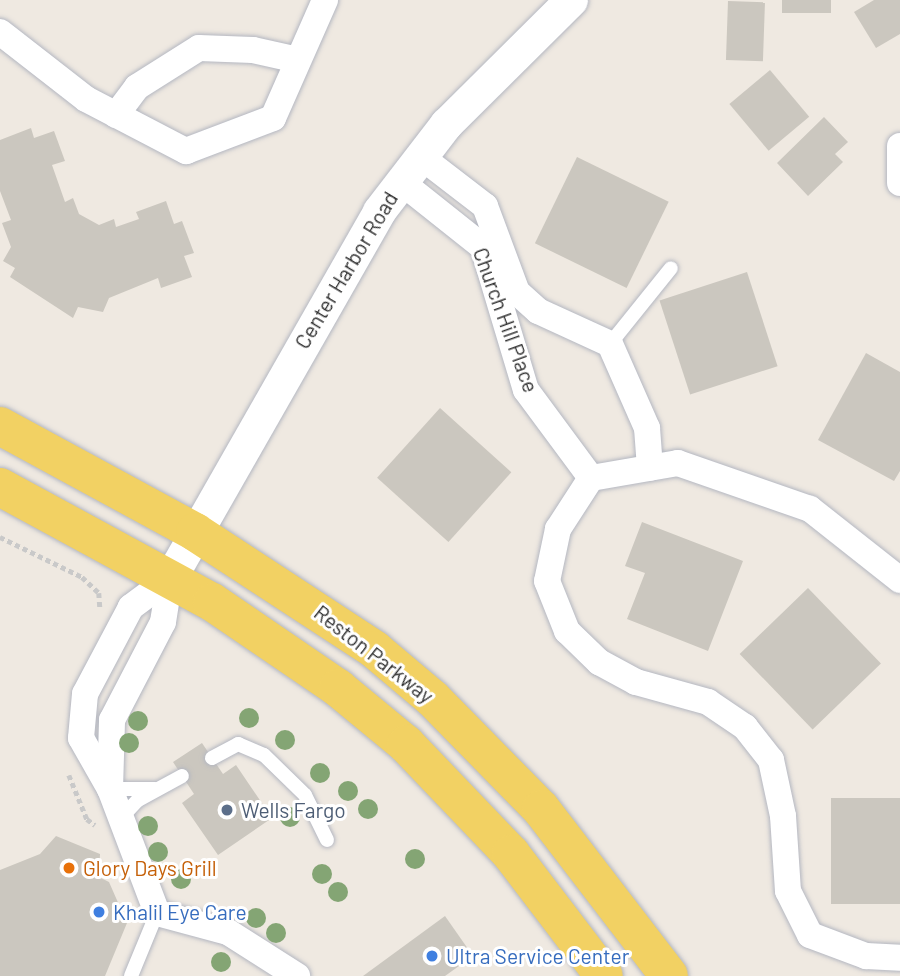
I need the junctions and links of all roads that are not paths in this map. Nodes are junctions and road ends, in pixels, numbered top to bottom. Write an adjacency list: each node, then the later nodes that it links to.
1 (325, 0): 4 (street)
2 (571, 0): 7 (street, Center Harbor Road)
3 (0, 32): 5 (street)
4 (298, 60): 5 (street); 5 (street)
5 (116, 115)
6 (900, 146): 8 (street)
7 (410, 169): 10 (street, Church Hill Place); 13 (street, Church Hill Place); 15 (street, Center Harbor Road)
8 (900, 183)
9 (671, 268): 10 (lane)
10 (610, 344): 12 (street)
11 (0, 426): 15 (main road, Reston Parkway)
12 (650, 468): 13 (street); 17 (street)
13 (591, 478): 25 (street)
14 (0, 487): 16 (main road)
15 (195, 532): 16 (street, Center Harbor Road); 29 (main road, Reston Parkway)
16 (170, 578): 20 (street); 20 (street); 28 (main road)
17 (900, 580)
18 (212, 758): 23 (lane)
19 (182, 776): 21 (lane)
20 (110, 789): 21 (lane); 22 (street)
21 (155, 789): 22 (lane)
22 (121, 818): 24 (street)
23 (327, 840)
24 (157, 913): 26 (lane); 27 (street)
25 (900, 958)
26 (131, 976)
27 (297, 976)
28 (604, 976)
29 (669, 976)

